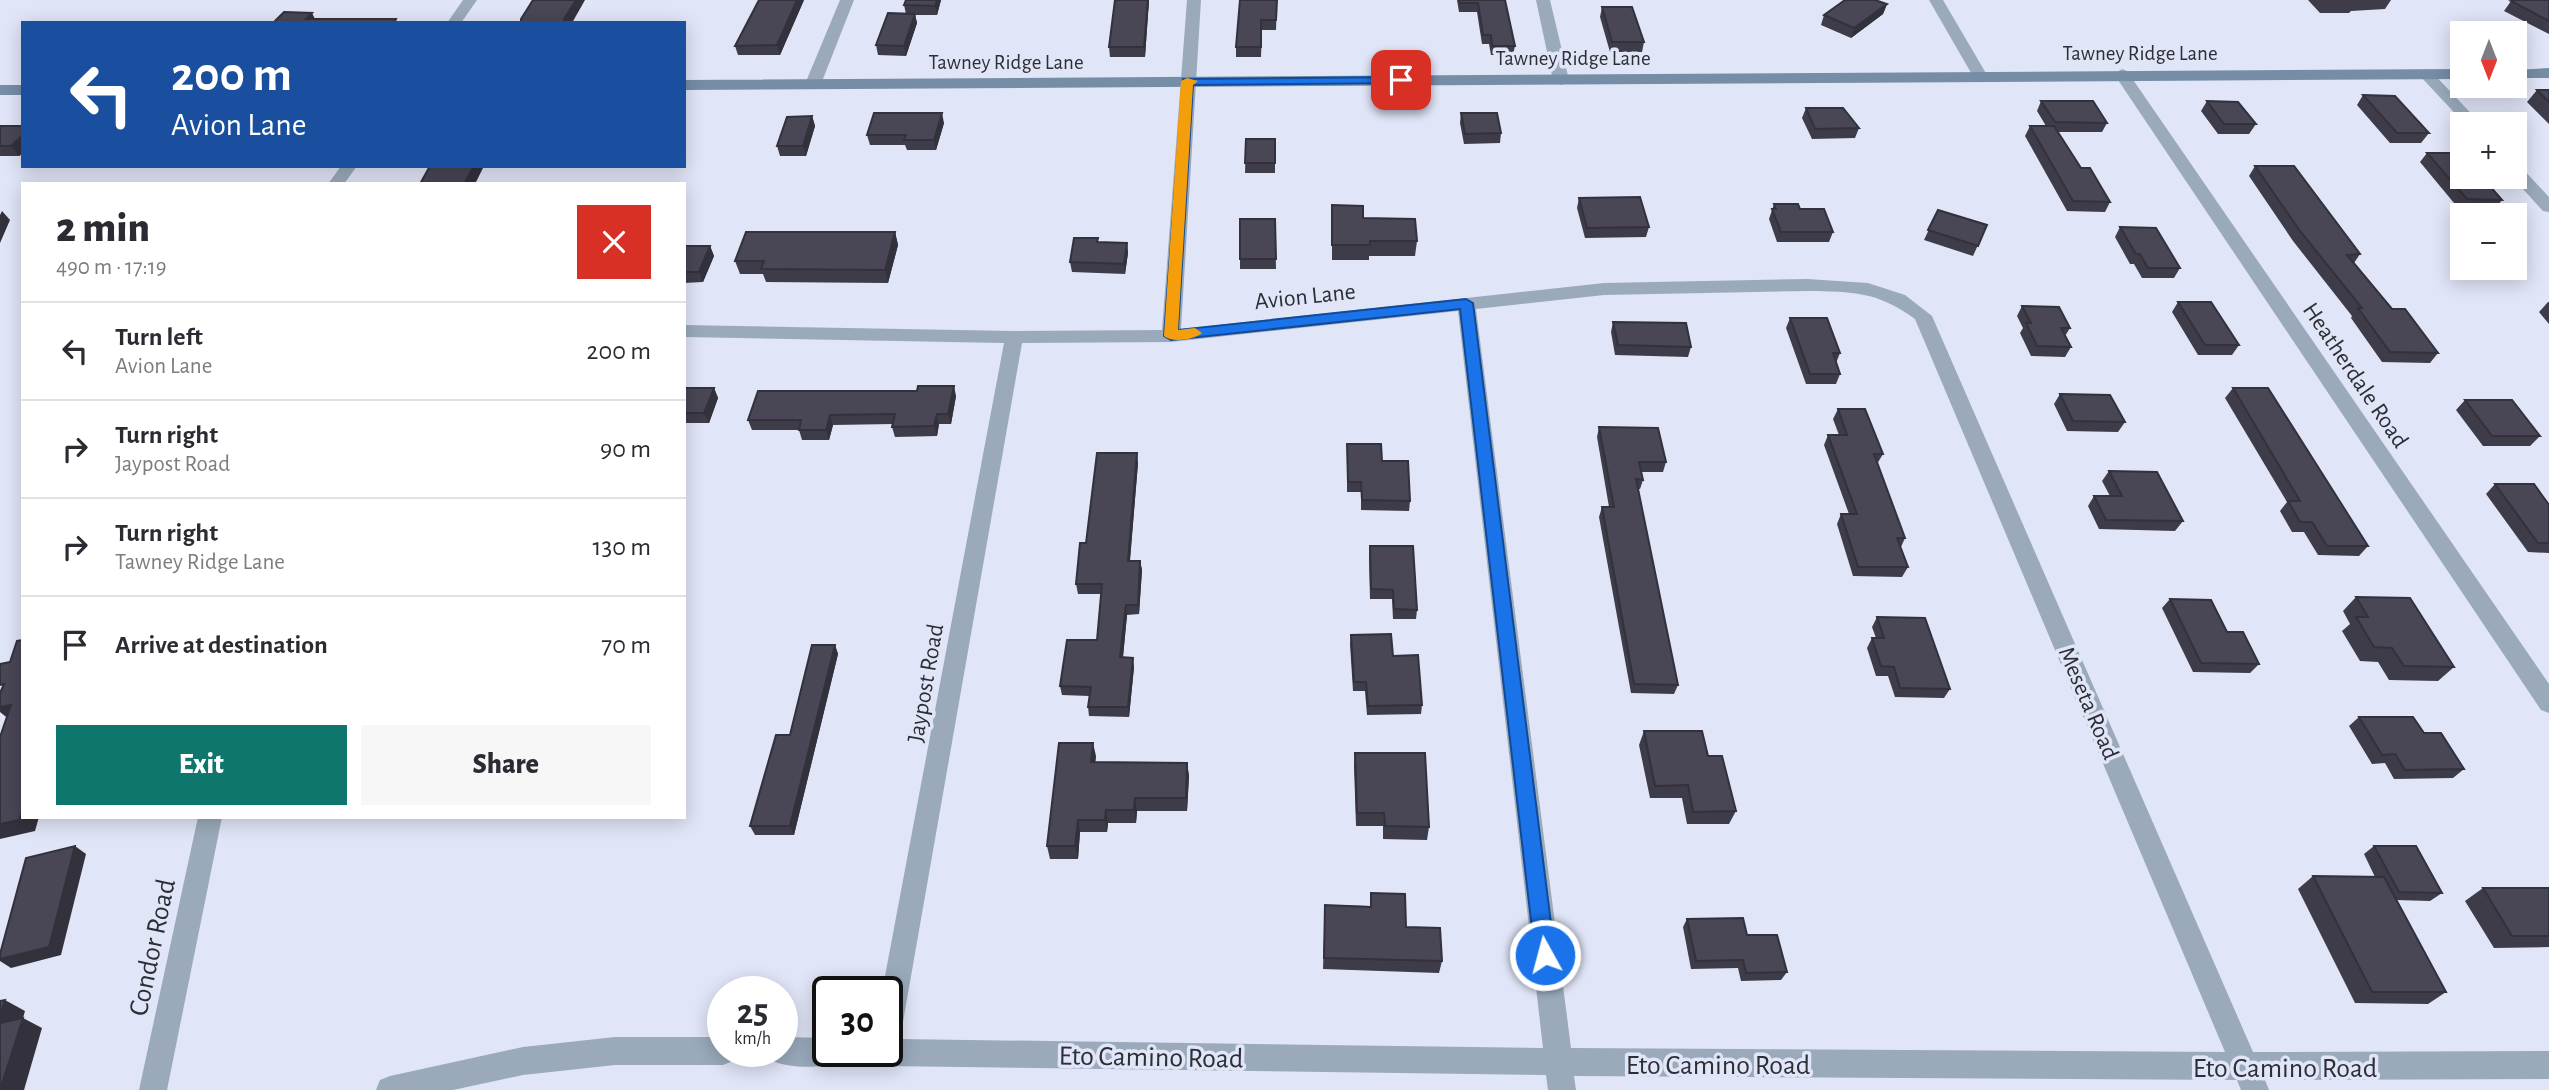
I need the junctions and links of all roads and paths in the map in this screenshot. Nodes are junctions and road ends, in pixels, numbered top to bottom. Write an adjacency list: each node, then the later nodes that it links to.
1 (470, 0): 6 (street)
2 (847, 0): 15 (street)
3 (1194, 0): 14 (street)
4 (1543, 0): 13 (street)
5 (1936, 0): 12 (street)
6 (455, 21)
7 (2122, 74): 8 (street, Tawney Ridge Lane); 12 (street, Tawney Ridge Lane); 27 (street, Heatherdale Road)
8 (2426, 74): 9 (street, Tawney Ridge Lane); 19 (street)
9 (2450, 74)
10 (2527, 74): 11 (street)
11 (2549, 74)
12 (1979, 75): 13 (street, Tawney Ridge Lane)
13 (1561, 80): 14 (street, Tawney Ridge Lane)
14 (1187, 81): 15 (street, Tawney Ridge Lane); 25 (street)
15 (813, 84): 16 (street, Tawney Ridge Lane)
16 (686, 85)
17 (0, 90): 18 (street)
18 (21, 90)
19 (2462, 112)
20 (2527, 183): 21 (street)
21 (2549, 207)
22 (1466, 303): 23 (street, Avion Lane); 25 (street, Avion Lane); 33 (street)
23 (1923, 316): 34 (street, Meseta Road)
24 (686, 331): 26 (street, Avion Lane)
25 (1171, 336): 26 (street, Avion Lane)
26 (1014, 337): 29 (street, Jaypost Road)
27 (2549, 703)
28 (210, 819): 35 (street, Condor Road)
29 (898, 976)
30 (707, 1051): 36 (street)
31 (903, 1053): 33 (street, Eto Camino Road)
32 (2549, 1065): 34 (street, Eto Camino Road)
33 (1560, 1077): 34 (street, Eto Camino Road)
34 (2250, 1079)
35 (153, 1090)
36 (390, 1090)

